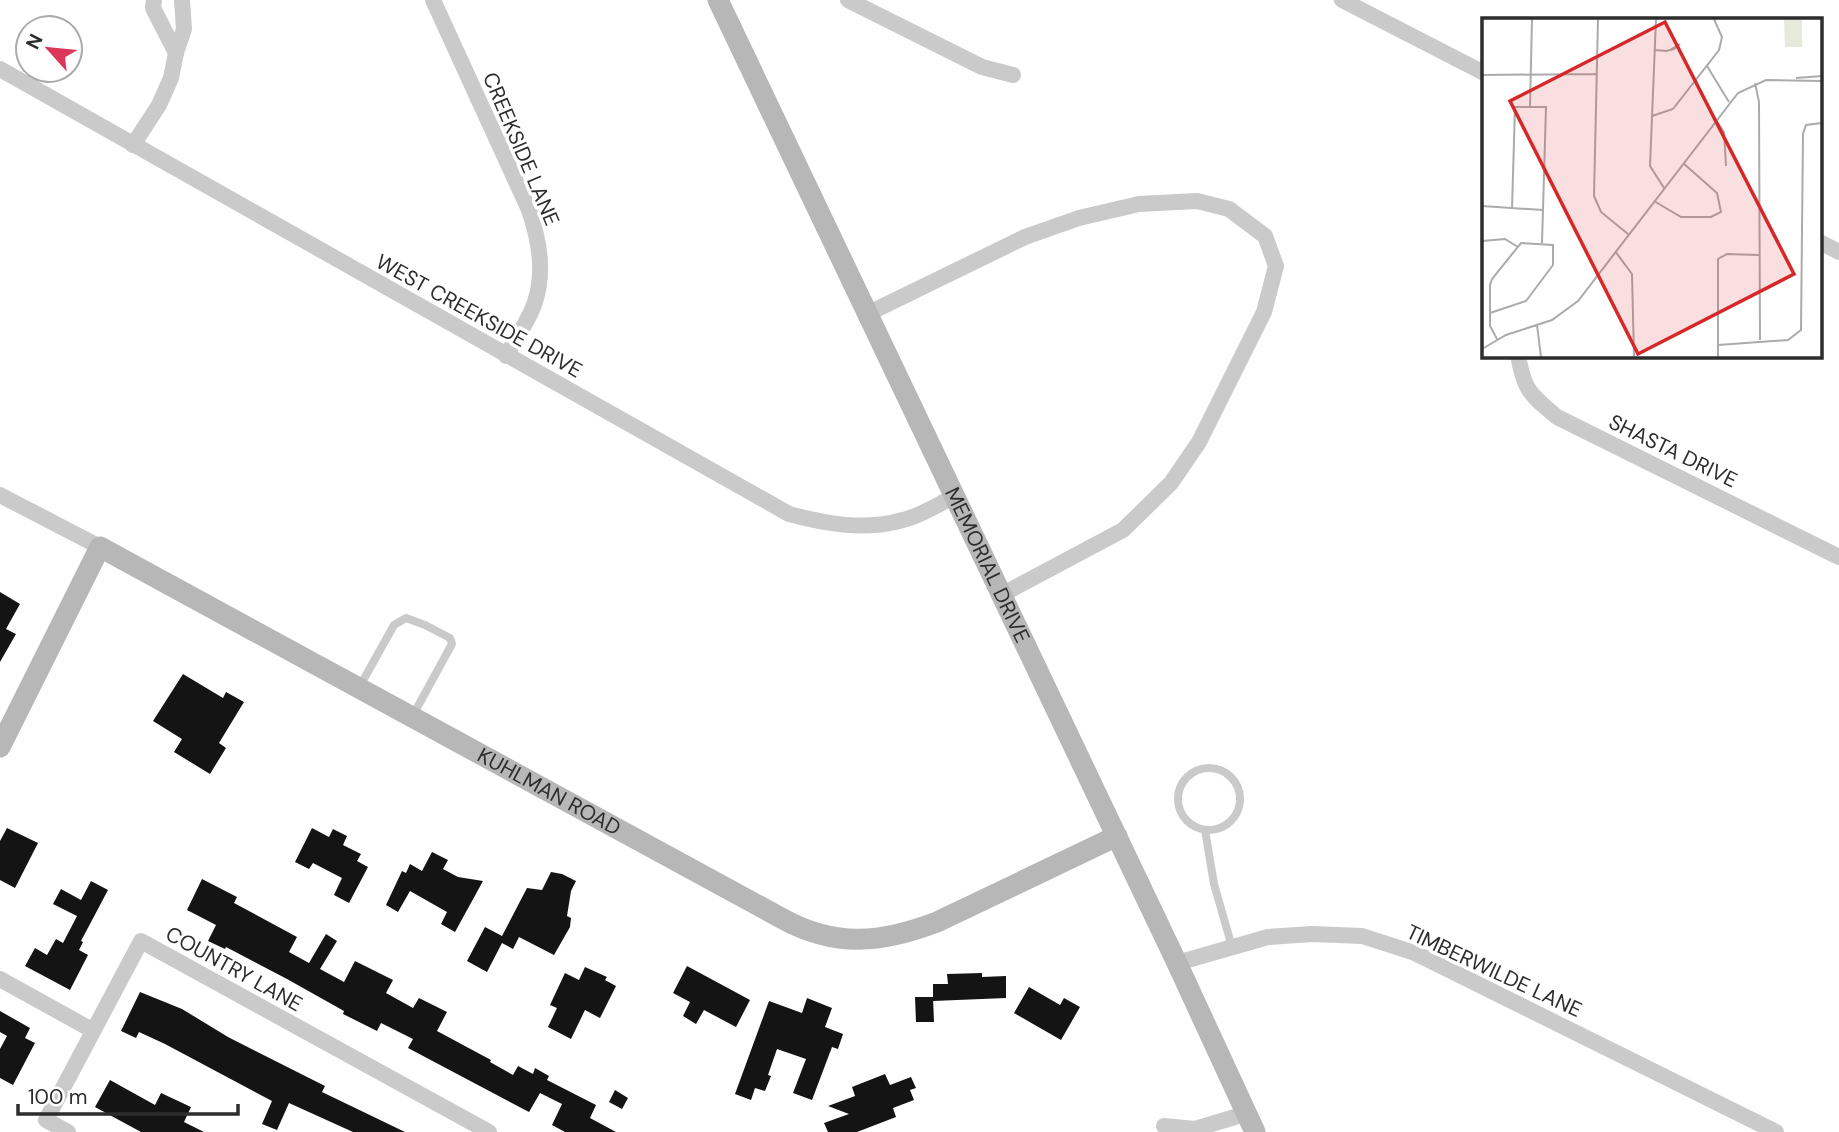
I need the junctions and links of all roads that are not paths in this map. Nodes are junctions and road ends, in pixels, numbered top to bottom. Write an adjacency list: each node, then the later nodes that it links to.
1 (154, 0): 7 (street)
2 (182, 0): 7 (street)
3 (433, 0): 15 (street, CREEKSIDE LANE)
4 (718, 0): 14 (street, MEMORIAL DRIVE)
5 (848, 0): 10 (street)
6 (1342, 0): 9 (street)
7 (176, 53): 11 (street)
8 (0, 69): 11 (street, WEST CREEKSIDE DRIVE)
9 (1482, 72)
10 (1013, 75)
11 (133, 145): 15 (street, WEST CREEKSIDE DRIVE)
12 (1822, 243): 13 (street)
13 (1839, 252)
14 (867, 314): 18 (street, MEMORIAL DRIVE); 21 (street)
15 (506, 356): 18 (street, WEST CREEKSIDE DRIVE)
16 (1518, 357): 20 (street, SHASTA DRIVE)
17 (0, 495): 19 (street, KUHLMAN ROAD)
18 (953, 497): 21 (street, MEMORIAL DRIVE)
19 (100, 547): 22 (street, KUHLMAN ROAD); 24 (street)
20 (1839, 558)
21 (1001, 594): 26 (street, MEMORIAL DRIVE)
22 (359, 688): 23 (street, KUHLMAN ROAD); 23 (lane)
23 (412, 717): 26 (street, KUHLMAN ROAD)
24 (0, 747)
25 (1205, 830): 25 (lane); 27 (lane)
26 (1117, 836): 28 (street, MEMORIAL DRIVE)
27 (1232, 947): 28 (street, TIMBERWILDE LANE); 35 (street, TIMBERWILDE LANE)
28 (1177, 963): 31 (street, MEMORIAL DRIVE)
29 (0, 979): 30 (street)
30 (92, 1030): 33 (street); 34 (street, COUNTRY LANE)
31 (1250, 1123): 32 (street)
32 (1164, 1126)
33 (68, 1132)
34 (489, 1132)
35 (1776, 1132)

